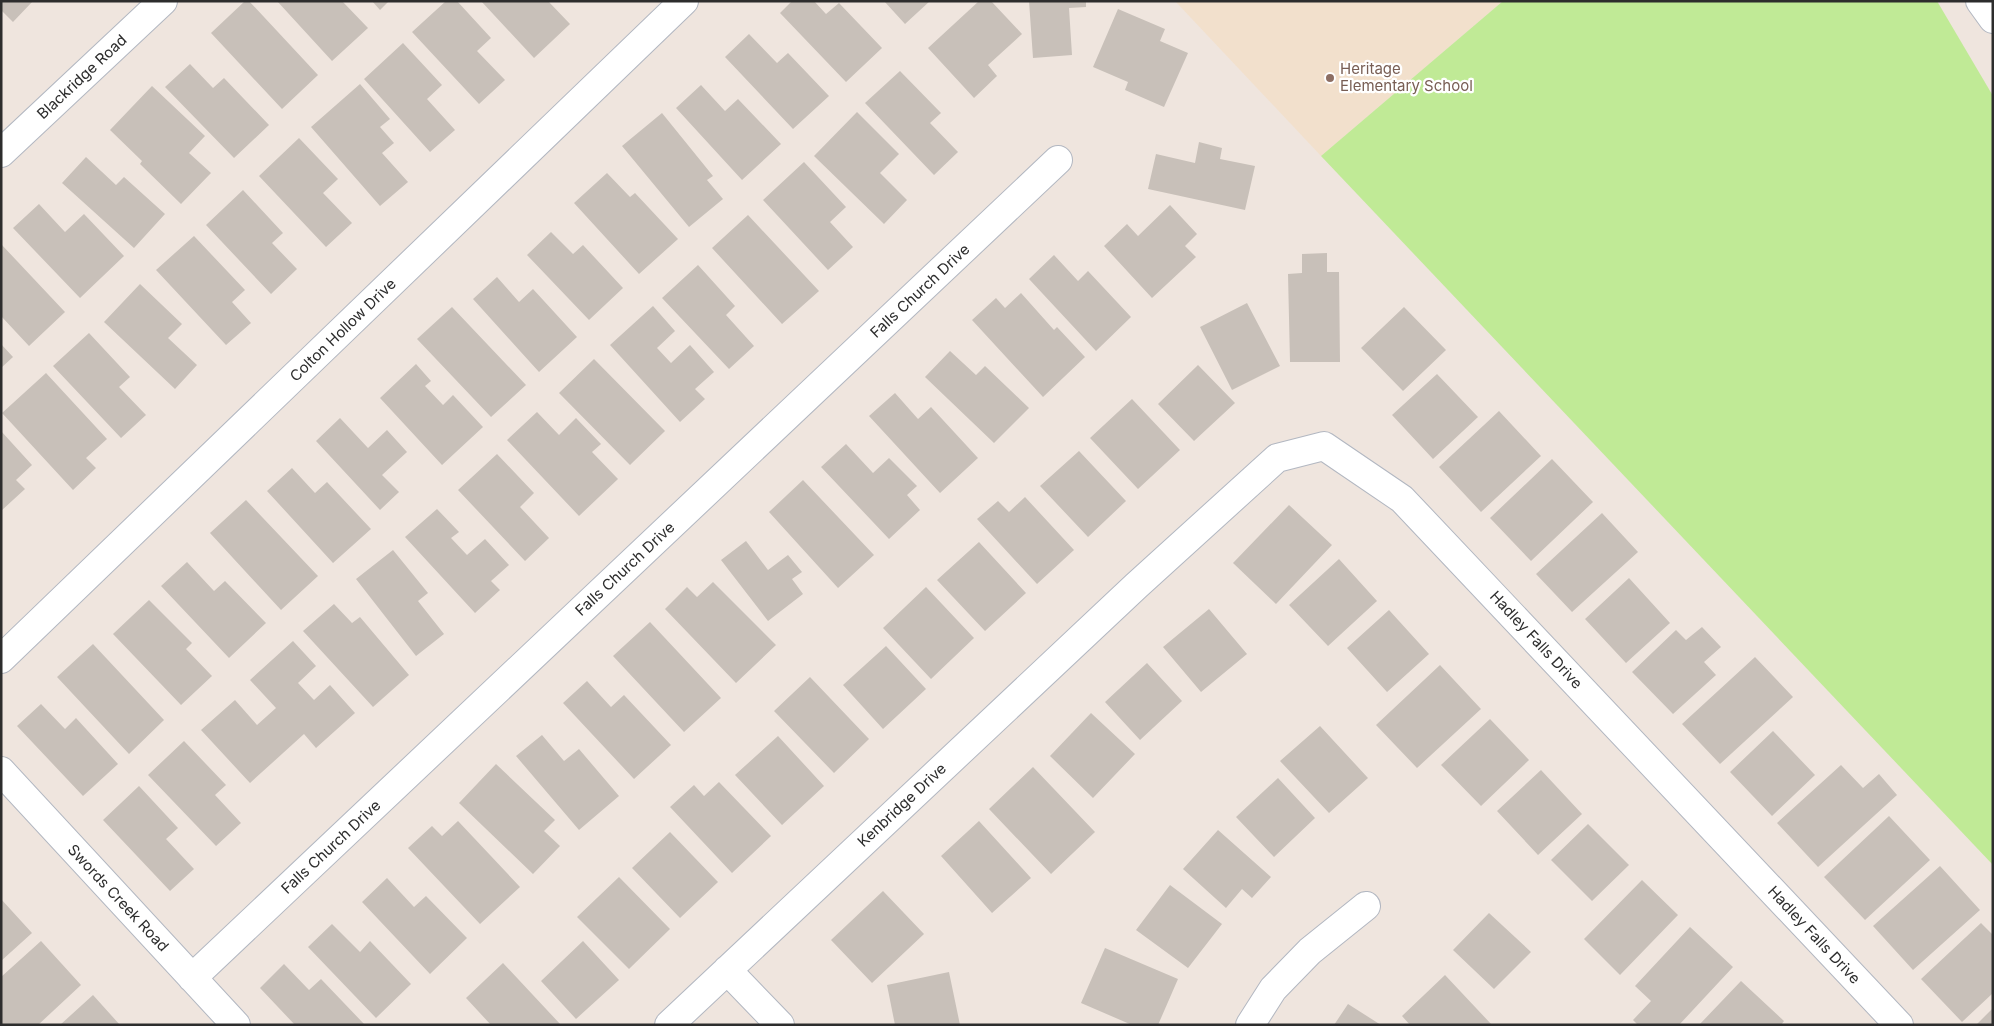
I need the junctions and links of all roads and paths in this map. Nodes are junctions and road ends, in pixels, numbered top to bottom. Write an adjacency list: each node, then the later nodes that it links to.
1 (163, 1): 5 (street, Blackridge Road)
2 (684, 1): 8 (street, Colton Hollow Drive)
3 (1980, 1): 4 (street)
4 (1993, 19)
5 (1, 153)
6 (1058, 160): 12 (street, Falls Church Drive)
7 (1136, 586): 11 (street, Kenbridge Drive); 17 (street, Hadley Falls Drive)
8 (1, 659)
9 (1, 771): 12 (street, Swords Creek Road)
10 (1366, 906): 16 (street)
11 (727, 970): 14 (street, Kenbridge Drive); 15 (street)
12 (192, 978): 13 (street, Swords Creek Road)
13 (236, 1025)
14 (669, 1025)
15 (780, 1025)
16 (1250, 1025)
17 (1899, 1025)

